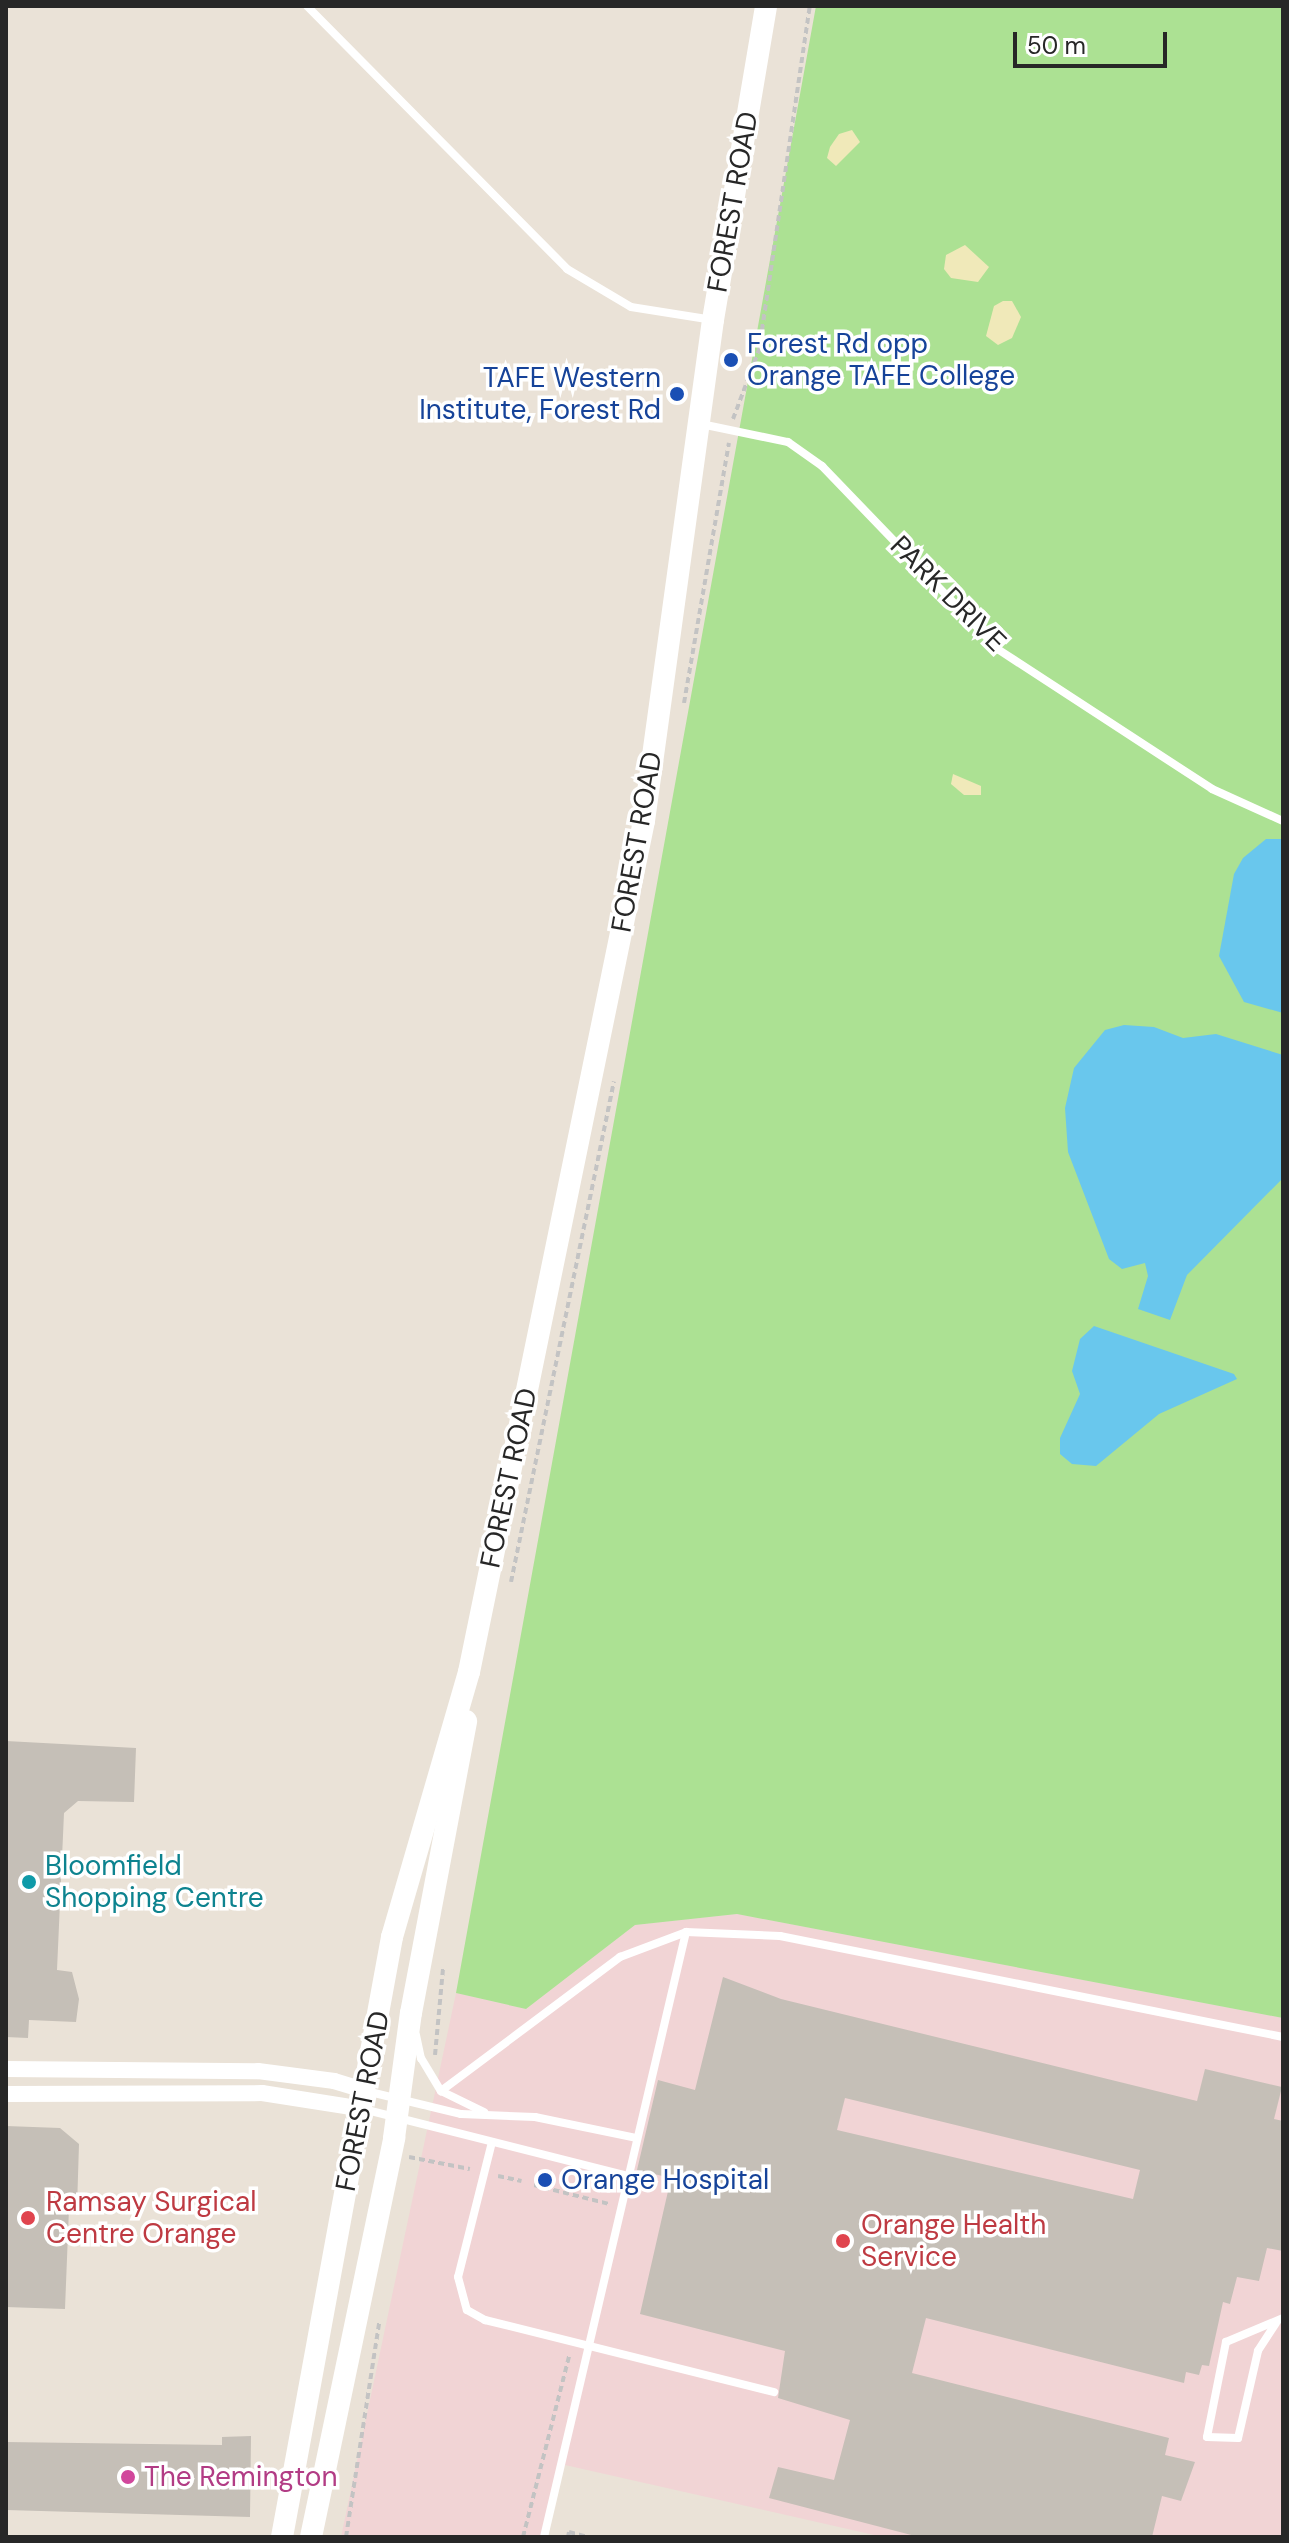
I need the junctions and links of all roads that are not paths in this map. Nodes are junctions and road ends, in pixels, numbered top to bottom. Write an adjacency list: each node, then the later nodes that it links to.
1 (307, 6): 3 (lane)
2 (766, 6): 3 (main road, FOREST ROAD)
3 (713, 320): 4 (main road, FOREST ROAD)
4 (700, 424): 5 (lane, PARK DRIVE); 6 (main road, FOREST ROAD)
5 (1283, 821)
6 (469, 1672): 8 (main road, FOREST ROAD); 13 (main road, FOREST ROAD)
7 (686, 1932): 9 (lane); 11 (lane); 16 (lane)
8 (411, 2013): 11 (lane); 14 (main road, FOREST ROAD)
9 (1283, 2037)
10 (6, 2069): 13 (street)
11 (441, 2091): 15 (lane)
12 (6, 2094): 13 (street)
13 (365, 2100): 14 (lane); 14 (lane); 22 (main road, FOREST ROAD)
14 (404, 2112): 15 (lane); 17 (lane); 23 (main road, FOREST ROAD)
15 (488, 2114): 16 (lane)
16 (636, 2138): 18 (lane)
17 (492, 2142): 18 (lane); 20 (lane)
18 (627, 2176): 20 (lane)
19 (1280, 2321): 19 (lane)
20 (591, 2348): 21 (lane); 24 (lane)
21 (774, 2392)
22 (282, 2537)
23 (311, 2537)
24 (544, 2537)

